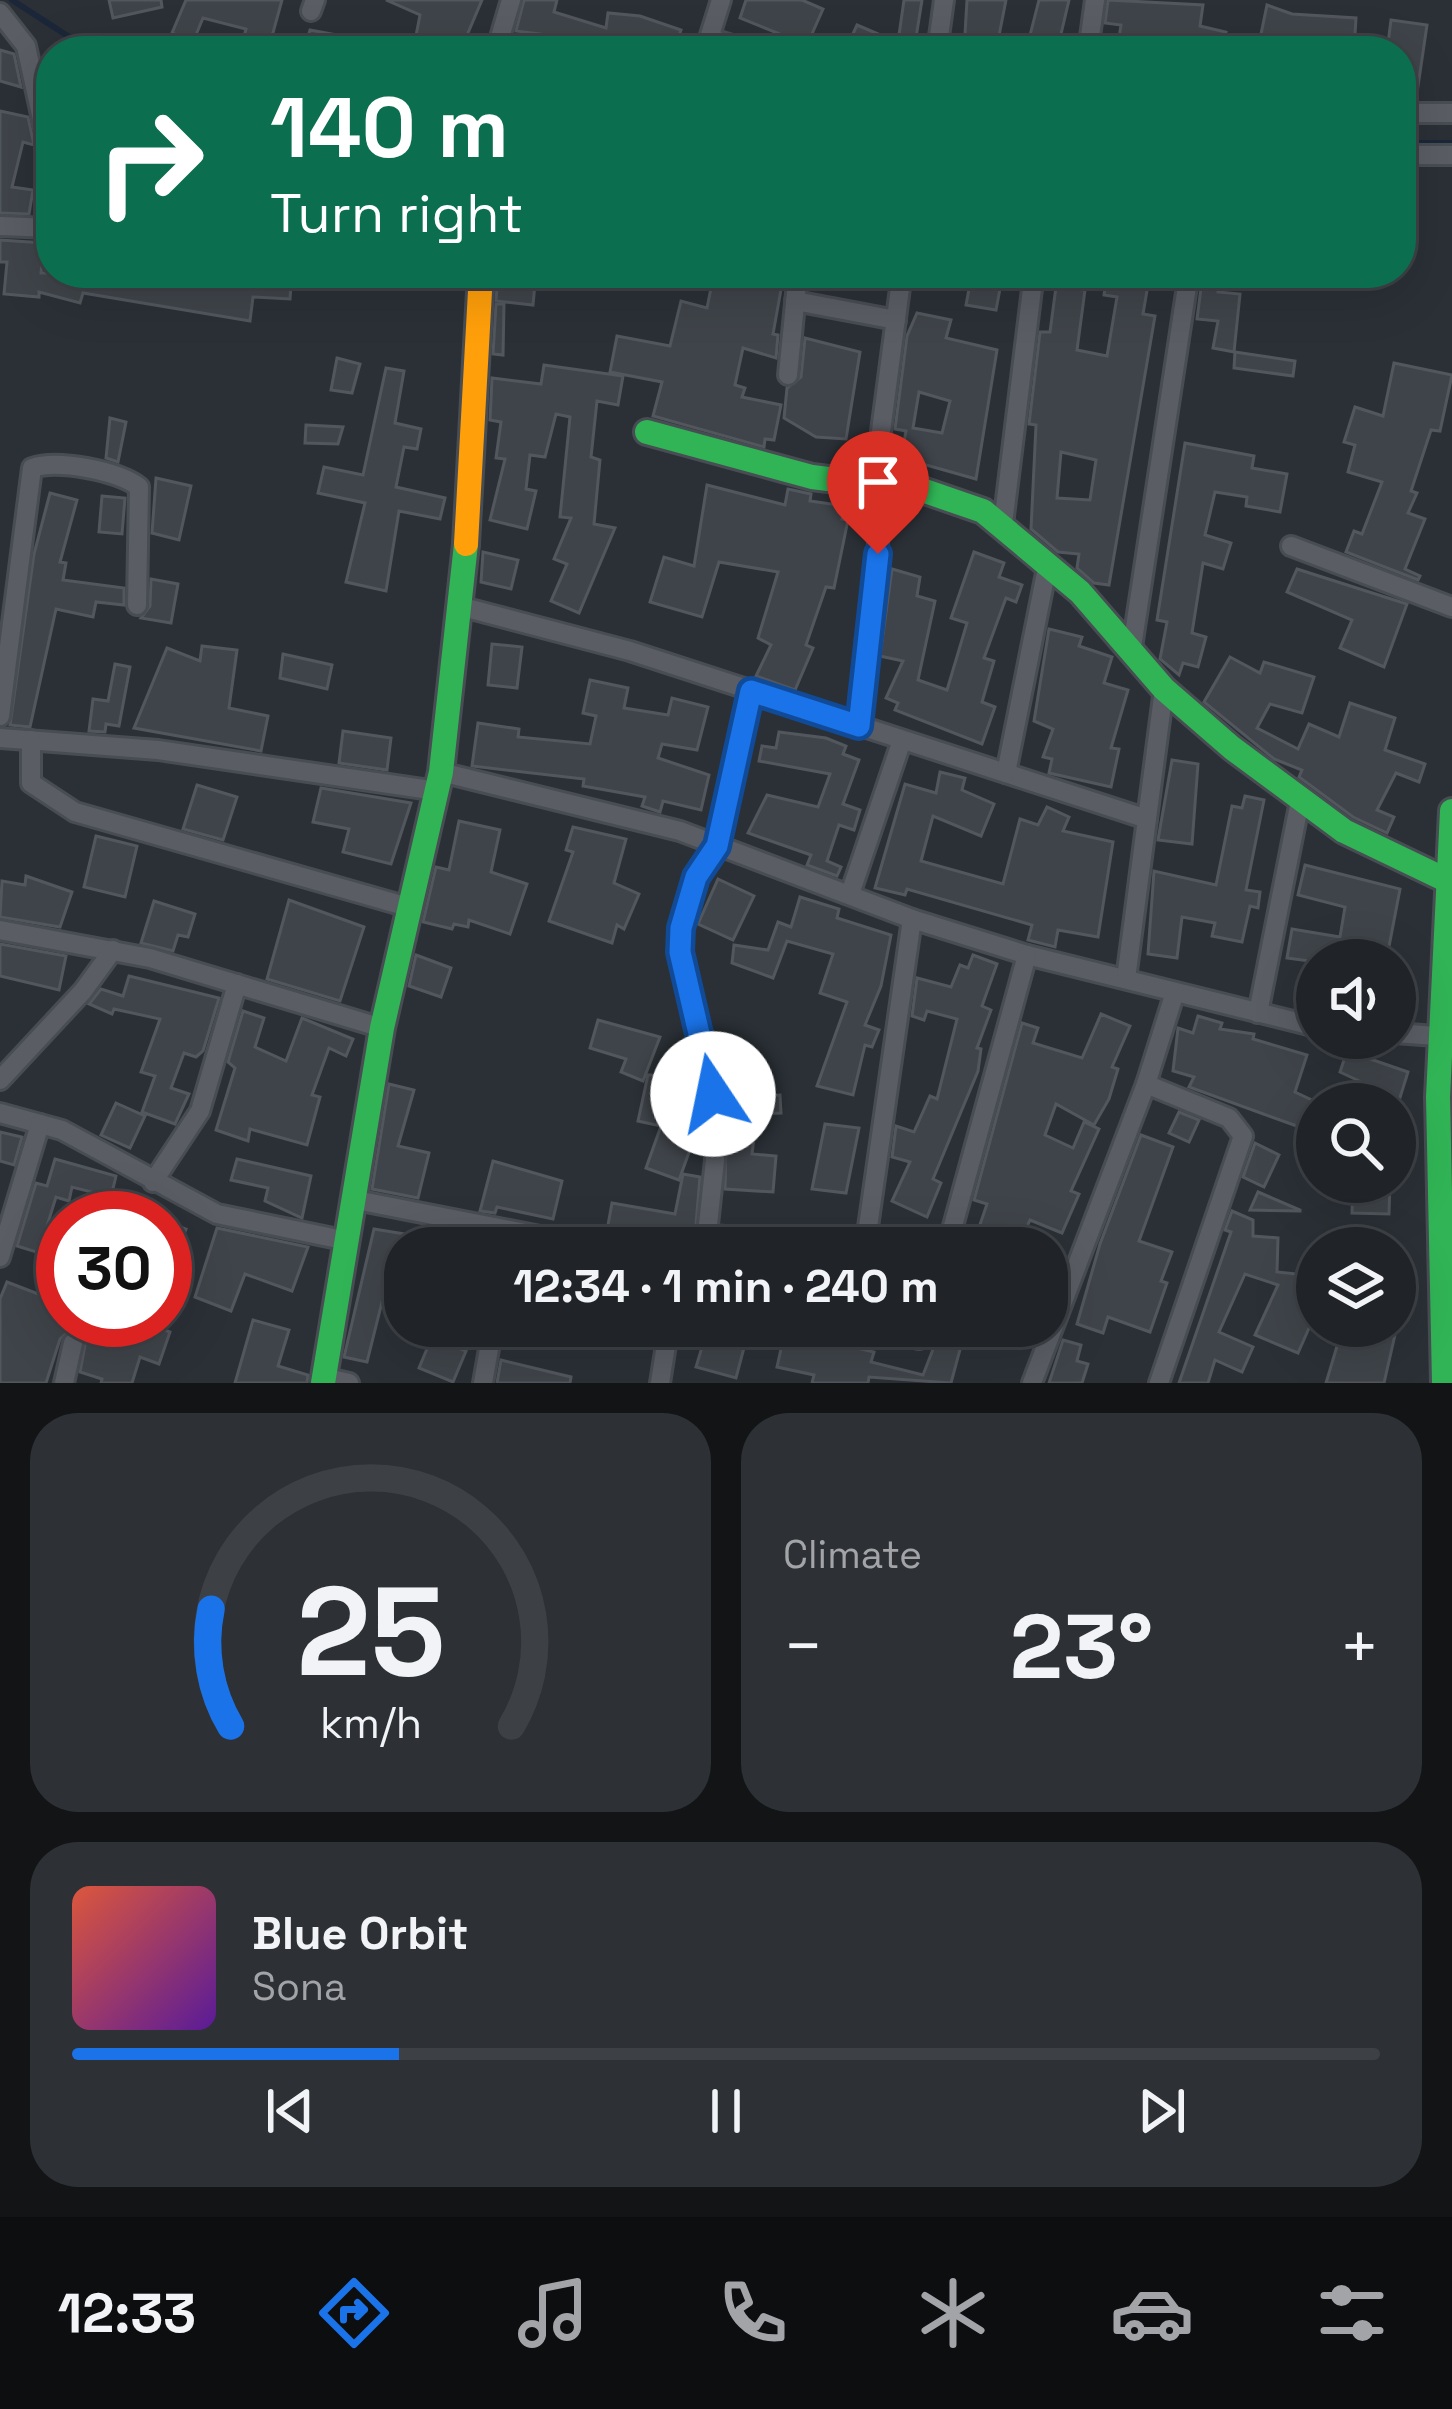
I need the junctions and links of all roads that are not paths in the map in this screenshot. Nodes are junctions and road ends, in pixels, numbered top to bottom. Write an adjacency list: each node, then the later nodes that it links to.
1 (511, 0): 6 (street)
2 (721, 0): 7 (street)
3 (944, 0): 8 (street)
4 (1095, 0): 9 (street)
5 (0, 13): 10 (street)
6 (500, 36)
7 (710, 36)
8 (939, 36)
9 (1090, 36)
10 (36, 92)
11 (1416, 113): 12 (street)
12 (1452, 113)
13 (1416, 155): 14 (street)
14 (1452, 155)
15 (0, 226): 16 (street)
16 (36, 227)
17 (480, 288): 34 (street)
18 (796, 288): 22 (street)
19 (900, 288): 23 (street)
20 (1032, 288): 27 (street)
21 (1187, 288): 36 (street)
22 (795, 301): 23 (street); 24 (street)
23 (896, 320): 26 (street)
24 (788, 375)
25 (647, 433): 26 (street)
26 (874, 484): 27 (street)
27 (1004, 524): 30 (street)
28 (878, 544): 40 (street)
29 (1292, 546): 35 (street)
30 (1048, 562): 36 (street); 44 (street)
31 (0, 583): 32 (street)
32 (20, 587): 33 (street); 39 (street)
33 (137, 605)
34 (463, 607): 38 (street); 45 (street)
35 (1452, 607)
36 (1132, 647): 37 (street)
37 (1164, 689): 46 (street); 48 (street)
38 (751, 691): 40 (street); 49 (street)
39 (0, 716)
40 (859, 726): 43 (street)
41 (0, 738): 42 (street)
42 (31, 740): 45 (street); 52 (street)
43 (902, 740): 44 (street); 51 (street)
44 (1006, 772): 48 (street)
45 (439, 781): 49 (street); 52 (street)
46 (1300, 801): 50 (street); 60 (street)
47 (1452, 811): 50 (street)
48 (1147, 819): 57 (street)
49 (717, 846): 51 (street); 72 (street)
50 (1446, 880): 64 (street)
51 (850, 894): 53 (street)
52 (408, 908): 62 (street)
53 (912, 919): 56 (street); 73 (street)
54 (0, 930): 55 (street)
55 (112, 950): 58 (street); 65 (street)
56 (1027, 955): 57 (street); 74 (street)
57 (1126, 979): 59 (street)
58 (237, 984): 62 (street); 69 (street)
59 (1175, 992): 60 (street); 66 (street)
60 (1258, 1012): 61 (street)
61 (1296, 1022)
62 (382, 1028): 70 (street)
63 (1416, 1035): 64 (street)
64 (1436, 1036): 86 (street)
65 (0, 1080)
66 (1146, 1084): 84 (street); 85 (street)
67 (0, 1113): 68 (street)
68 (40, 1124): 69 (street); 76 (street)
69 (153, 1182): 75 (street)
70 (351, 1199): 71 (street); 75 (street)
71 (464, 1227)
72 (708, 1227)
73 (868, 1227)
74 (953, 1227)
75 (343, 1240): 80 (street)
76 (0, 1257)
77 (72, 1347): 81 (street)
78 (489, 1347): 82 (street)
79 (666, 1347): 83 (street)
80 (332, 1381)
81 (64, 1383)
82 (483, 1383)
83 (660, 1383)
84 (1032, 1383)
85 (1159, 1383)
86 (1444, 1383)

